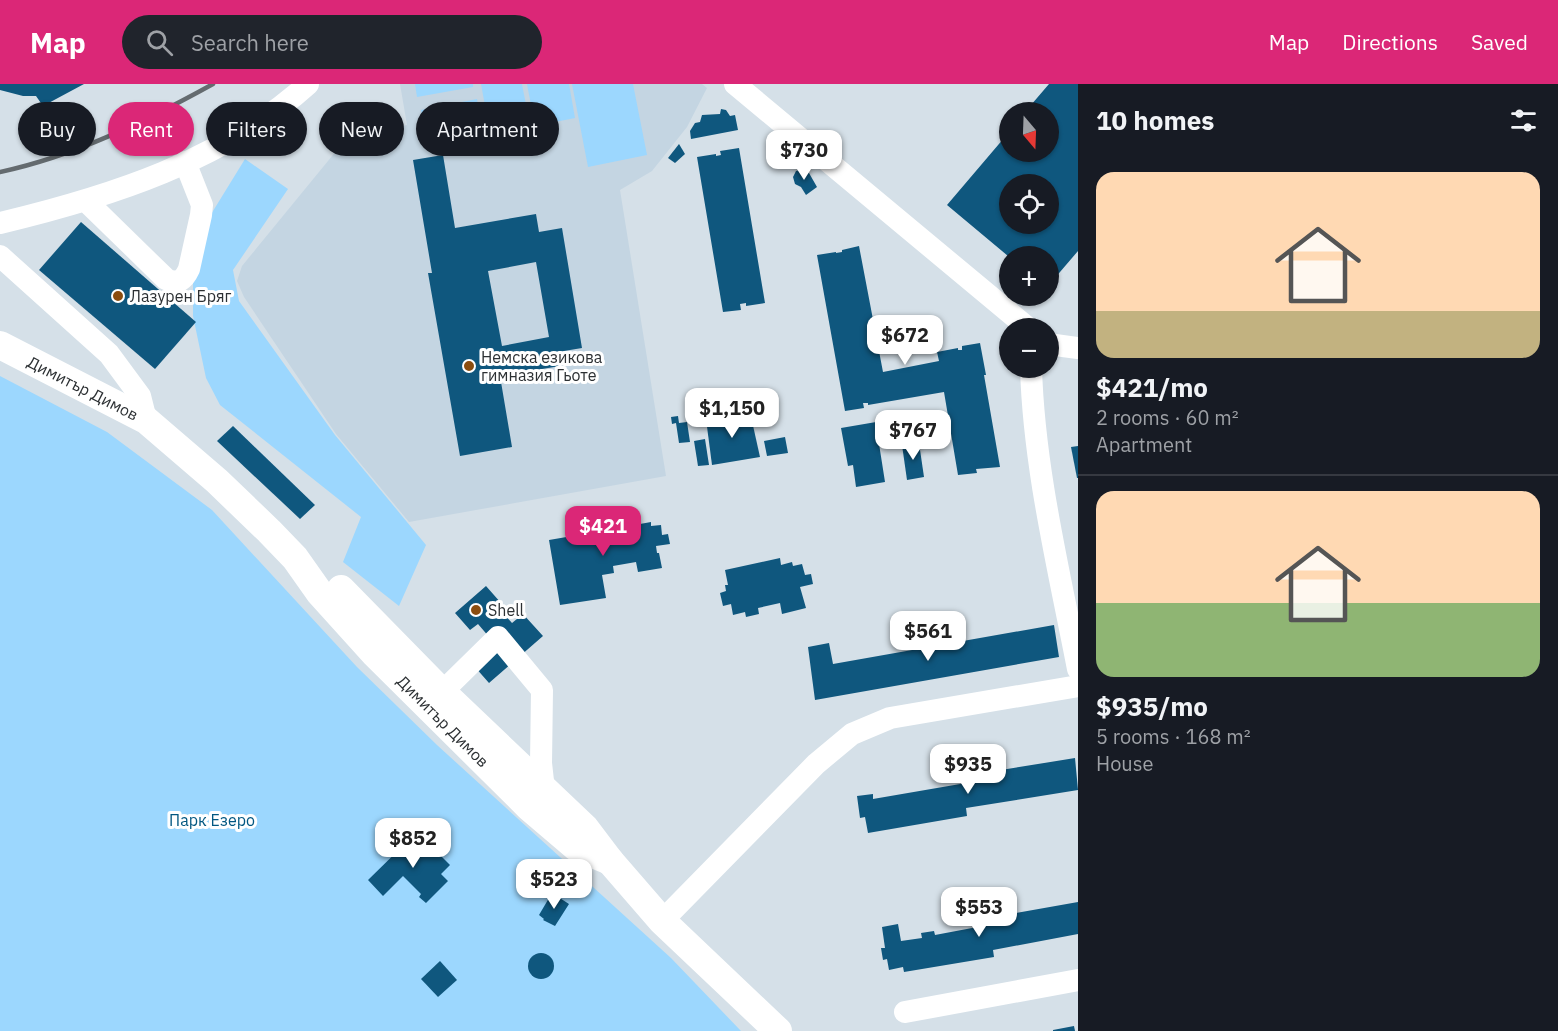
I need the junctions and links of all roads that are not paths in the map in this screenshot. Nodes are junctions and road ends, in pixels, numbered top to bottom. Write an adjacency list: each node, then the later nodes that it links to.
1 (308, 84): 3 (street)
2 (735, 84): 7 (street)
3 (185, 162): 4 (street); 4 (street)
4 (86, 201): 5 (street)
5 (0, 223)
6 (0, 256): 12 (street)
7 (1016, 318)
8 (0, 345): 12 (main road, Димитър Димов)
9 (1059, 345): 10 (street)
10 (1078, 348)
11 (1031, 378): 14 (street)
12 (146, 420): 13 (main road, Димитър Димов)
13 (295, 558): 16 (main road, Димитър Димов); 18 (main road, Димитър Димов)
14 (1078, 669)
15 (1078, 686): 19 (street)
16 (442, 692): 17 (main road, Димитър Димов); 17 (street)
17 (544, 790): 18 (main road, Димитър Димов)
18 (610, 861): 19 (main road, Димитър Димов)
19 (662, 921): 22 (main road, Димитър Димов)
20 (1078, 980): 21 (street)
21 (905, 1012)
22 (778, 1031)

